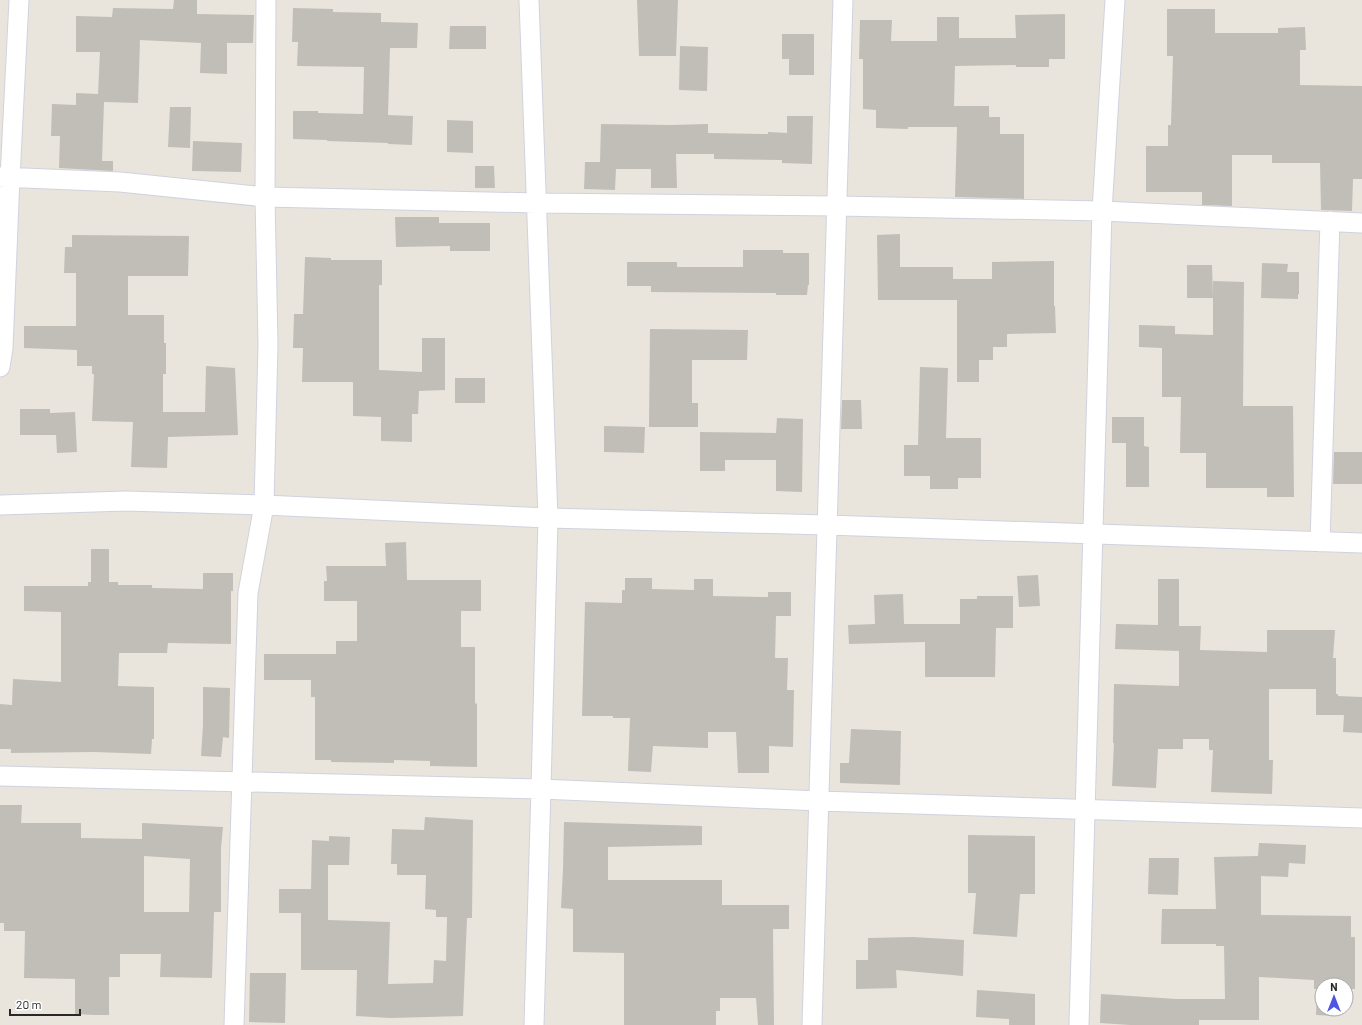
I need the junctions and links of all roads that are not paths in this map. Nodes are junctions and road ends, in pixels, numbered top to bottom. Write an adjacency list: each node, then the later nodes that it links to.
1 (19, 0): 6 (street)
2 (266, 0): 7 (street)
3 (529, 0): 8 (street)
4 (843, 0): 9 (street)
5 (1115, 0): 10 (street)
6 (5, 178): 7 (street); 13 (street)
7 (265, 197): 8 (street); 15 (street)
8 (537, 203): 9 (street); 16 (street)
9 (838, 206): 10 (street); 17 (street)
10 (1102, 211): 11 (street); 18 (street)
11 (1330, 221): 12 (street); 19 (street)
12 (1362, 222)
13 (0, 367)
14 (0, 505): 15 (street)
15 (264, 505): 16 (street); 22 (street)
16 (548, 518): 17 (street); 23 (street)
17 (827, 525): 18 (street); 24 (street)
18 (1094, 535): 19 (street); 25 (street)
19 (1320, 542): 20 (street)
20 (1362, 543)
21 (0, 776): 22 (street)
22 (242, 782): 23 (street); 27 (street)
23 (542, 790): 24 (street); 28 (street)
24 (819, 801): 25 (street); 29 (street)
25 (1086, 810): 26 (street); 30 (street)
26 (1362, 818)
27 (234, 1025)
28 (534, 1025)
29 (812, 1025)
30 (1079, 1025)

